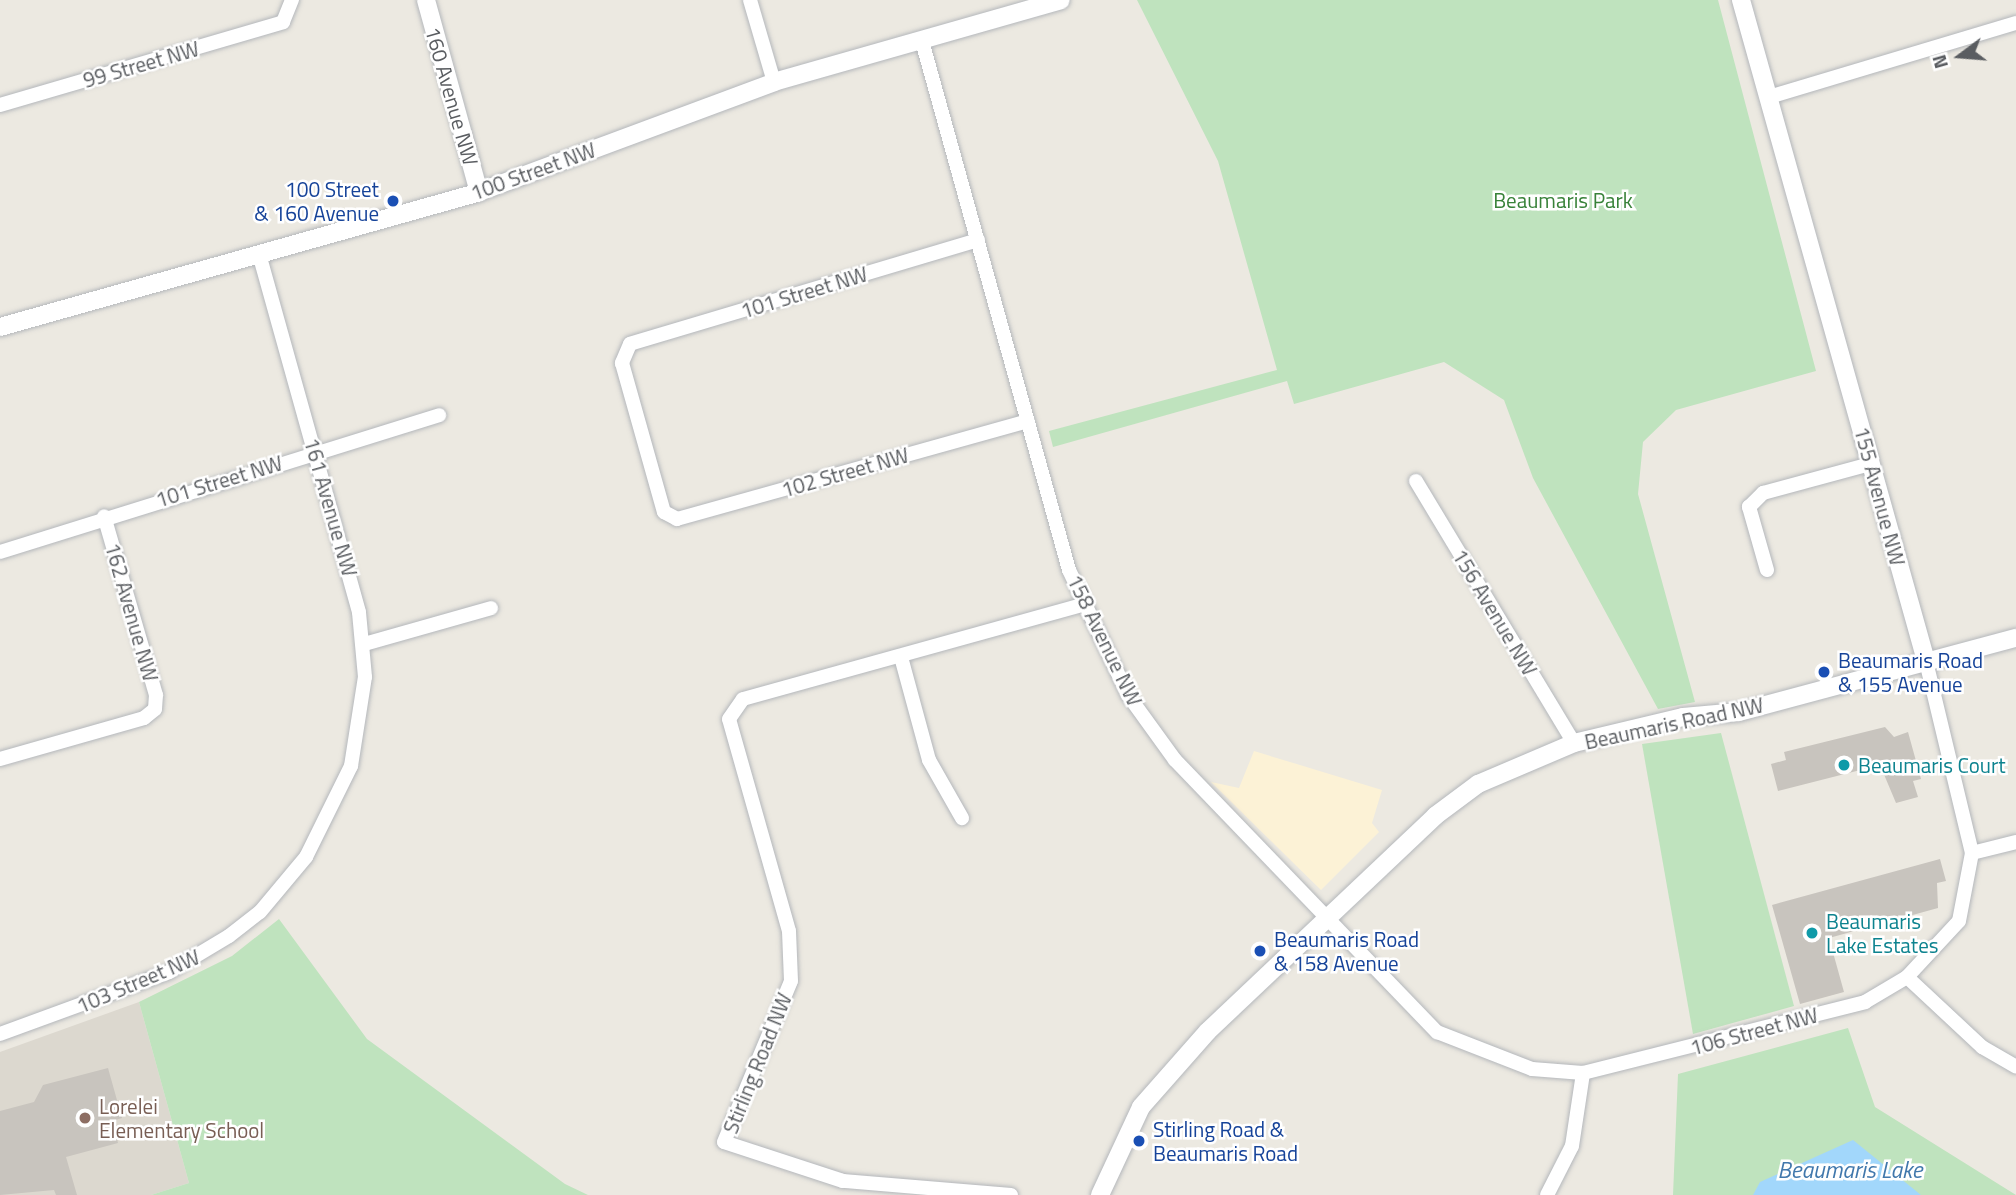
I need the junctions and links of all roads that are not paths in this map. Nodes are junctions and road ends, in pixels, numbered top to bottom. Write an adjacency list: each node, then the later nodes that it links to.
1 (292, 0): 10 (street, 99 Street NW)
2 (426, 0): 11 (street, 160 Avenue NW)
3 (750, 0): 8 (street)
4 (1061, 0): 7 (street, 100 Street NW)
5 (1741, 0): 9 (street, 155 Avenue NW)
6 (2016, 23): 9 (street)
7 (922, 41): 8 (street, 100 Street NW); 12 (street, 158 Avenue NW)
8 (774, 82): 11 (street, 100 Street NW)
9 (1769, 97): 18 (street, 155 Avenue NW)
10 (0, 105)
11 (479, 192): 13 (street, 100 Street NW)
12 (978, 240): 16 (street, 158 Avenue NW); 20 (street, 101 Street NW)
13 (259, 253): 14 (street, 100 Street NW); 17 (street, 161 Avenue NW)
14 (0, 327)
15 (439, 415): 17 (street, 101 Street NW)
16 (1028, 421): 20 (street, 102 Street NW); 24 (street, 158 Avenue NW)
17 (316, 452): 21 (street, 101 Street NW); 27 (street, 161 Avenue NW)
18 (1870, 464): 23 (street); 29 (street, 155 Avenue NW)
19 (1416, 481): 30 (street, 156 Avenue NW)
20 (664, 512)
21 (104, 516): 22 (street, 101 Street NW); 31 (street, 162 Avenue NW)
22 (0, 552)
23 (1767, 570)
24 (1085, 604): 28 (street, Stirling Road NW); 36 (street, 158 Avenue NW)
25 (491, 608): 27 (street)
26 (2016, 638): 29 (street, Beaumaris Road NW)
27 (364, 644): 32 (street, 161 Avenue NW)
28 (901, 657): 33 (street); 41 (street, Stirling Road NW)
29 (1926, 662): 30 (street, Beaumaris Road NW); 35 (street, 155 Avenue NW)
30 (1574, 743): 36 (street, Beaumaris Road NW)
31 (0, 759)
32 (351, 766): 38 (street, 103 Street NW)
33 (962, 818)
34 (2016, 842): 35 (street)
35 (1972, 853): 37 (street, 155 Avenue NW)
36 (1324, 919): 40 (street, 158 Avenue NW); 42 (street, Beaumaris Road NW)
37 (1907, 977): 39 (street); 40 (street, 106 Street NW)
38 (0, 1034)
39 (2016, 1067)
40 (1583, 1073): 43 (street)
41 (1011, 1195)
42 (1100, 1195)
43 (1548, 1195)

